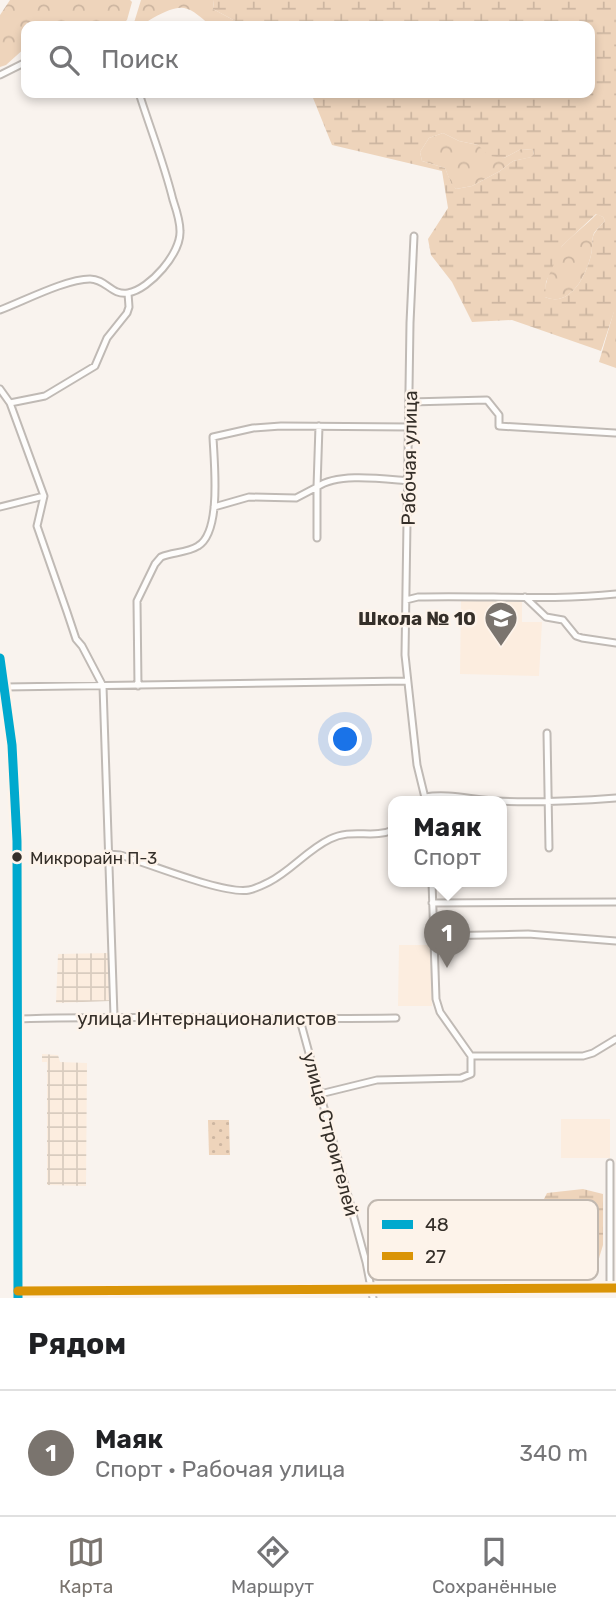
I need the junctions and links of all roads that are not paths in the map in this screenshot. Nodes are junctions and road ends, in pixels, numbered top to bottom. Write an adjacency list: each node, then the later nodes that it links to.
1 (21, 64): 2 (street)
2 (0, 75)
3 (141, 98): 5 (street)
4 (414, 236): 8 (street, Рабочая улица)
5 (128, 293): 6 (street); 9 (street)
6 (0, 310)
7 (0, 389): 9 (street)
8 (410, 402): 11 (street, Рабочая улица); 12 (street)
9 (10, 403): 15 (street)
10 (319, 426): 11 (street); 14 (street); 17 (street)
11 (410, 427): 13 (street, Рабочая улица)
12 (615, 433)
13 (409, 481): 14 (street); 21 (street, Рабочая улица)
14 (317, 487): 17 (street); 18 (street)
15 (44, 496): 16 (street); 25 (street)
16 (0, 507)
17 (214, 507): 26 (street)
18 (317, 538)
19 (616, 594): 20 (street)
20 (526, 597): 21 (street); 22 (street)
21 (406, 600): 24 (street, Рабочая улица)
22 (616, 643)
23 (0, 658): 27 (main road)
24 (407, 681): 26 (street); 29 (street, Рабочая улица)
25 (103, 686): 26 (street); 27 (street); 35 (street)
26 (138, 686)
27 (3, 688): 43 (main road)
28 (547, 733): 32 (street)
29 (424, 796)
30 (616, 798): 32 (street)
31 (507, 801): 32 (street)
32 (549, 802): 34 (street)
33 (388, 832): 35 (street)
34 (549, 848)
35 (109, 854): 41 (street)
36 (432, 887): 37 (street)
37 (432, 902): 38 (street); 39 (street)
38 (616, 902)
39 (433, 936): 40 (street); 46 (street)
40 (616, 942)
41 (114, 1016): 43 (street, улица Интернационалистов); 44 (street, улица Интернационалистов)
42 (396, 1018): 44 (street, улица Интернационалистов)
43 (18, 1019): 53 (main road)
44 (300, 1020): 47 (street, улица Строителей)
45 (616, 1039): 46 (street)
46 (471, 1056): 47 (street)
47 (320, 1094): 49 (street, улица Строителей)
48 (610, 1163): 51 (street)
49 (368, 1275)
50 (369, 1280): 52 (street, улица Строителей)
51 (613, 1288): 52 (street)
52 (372, 1290): 53 (street); 54 (street, улица Строителей)
53 (18, 1295)
54 (373, 1298)

